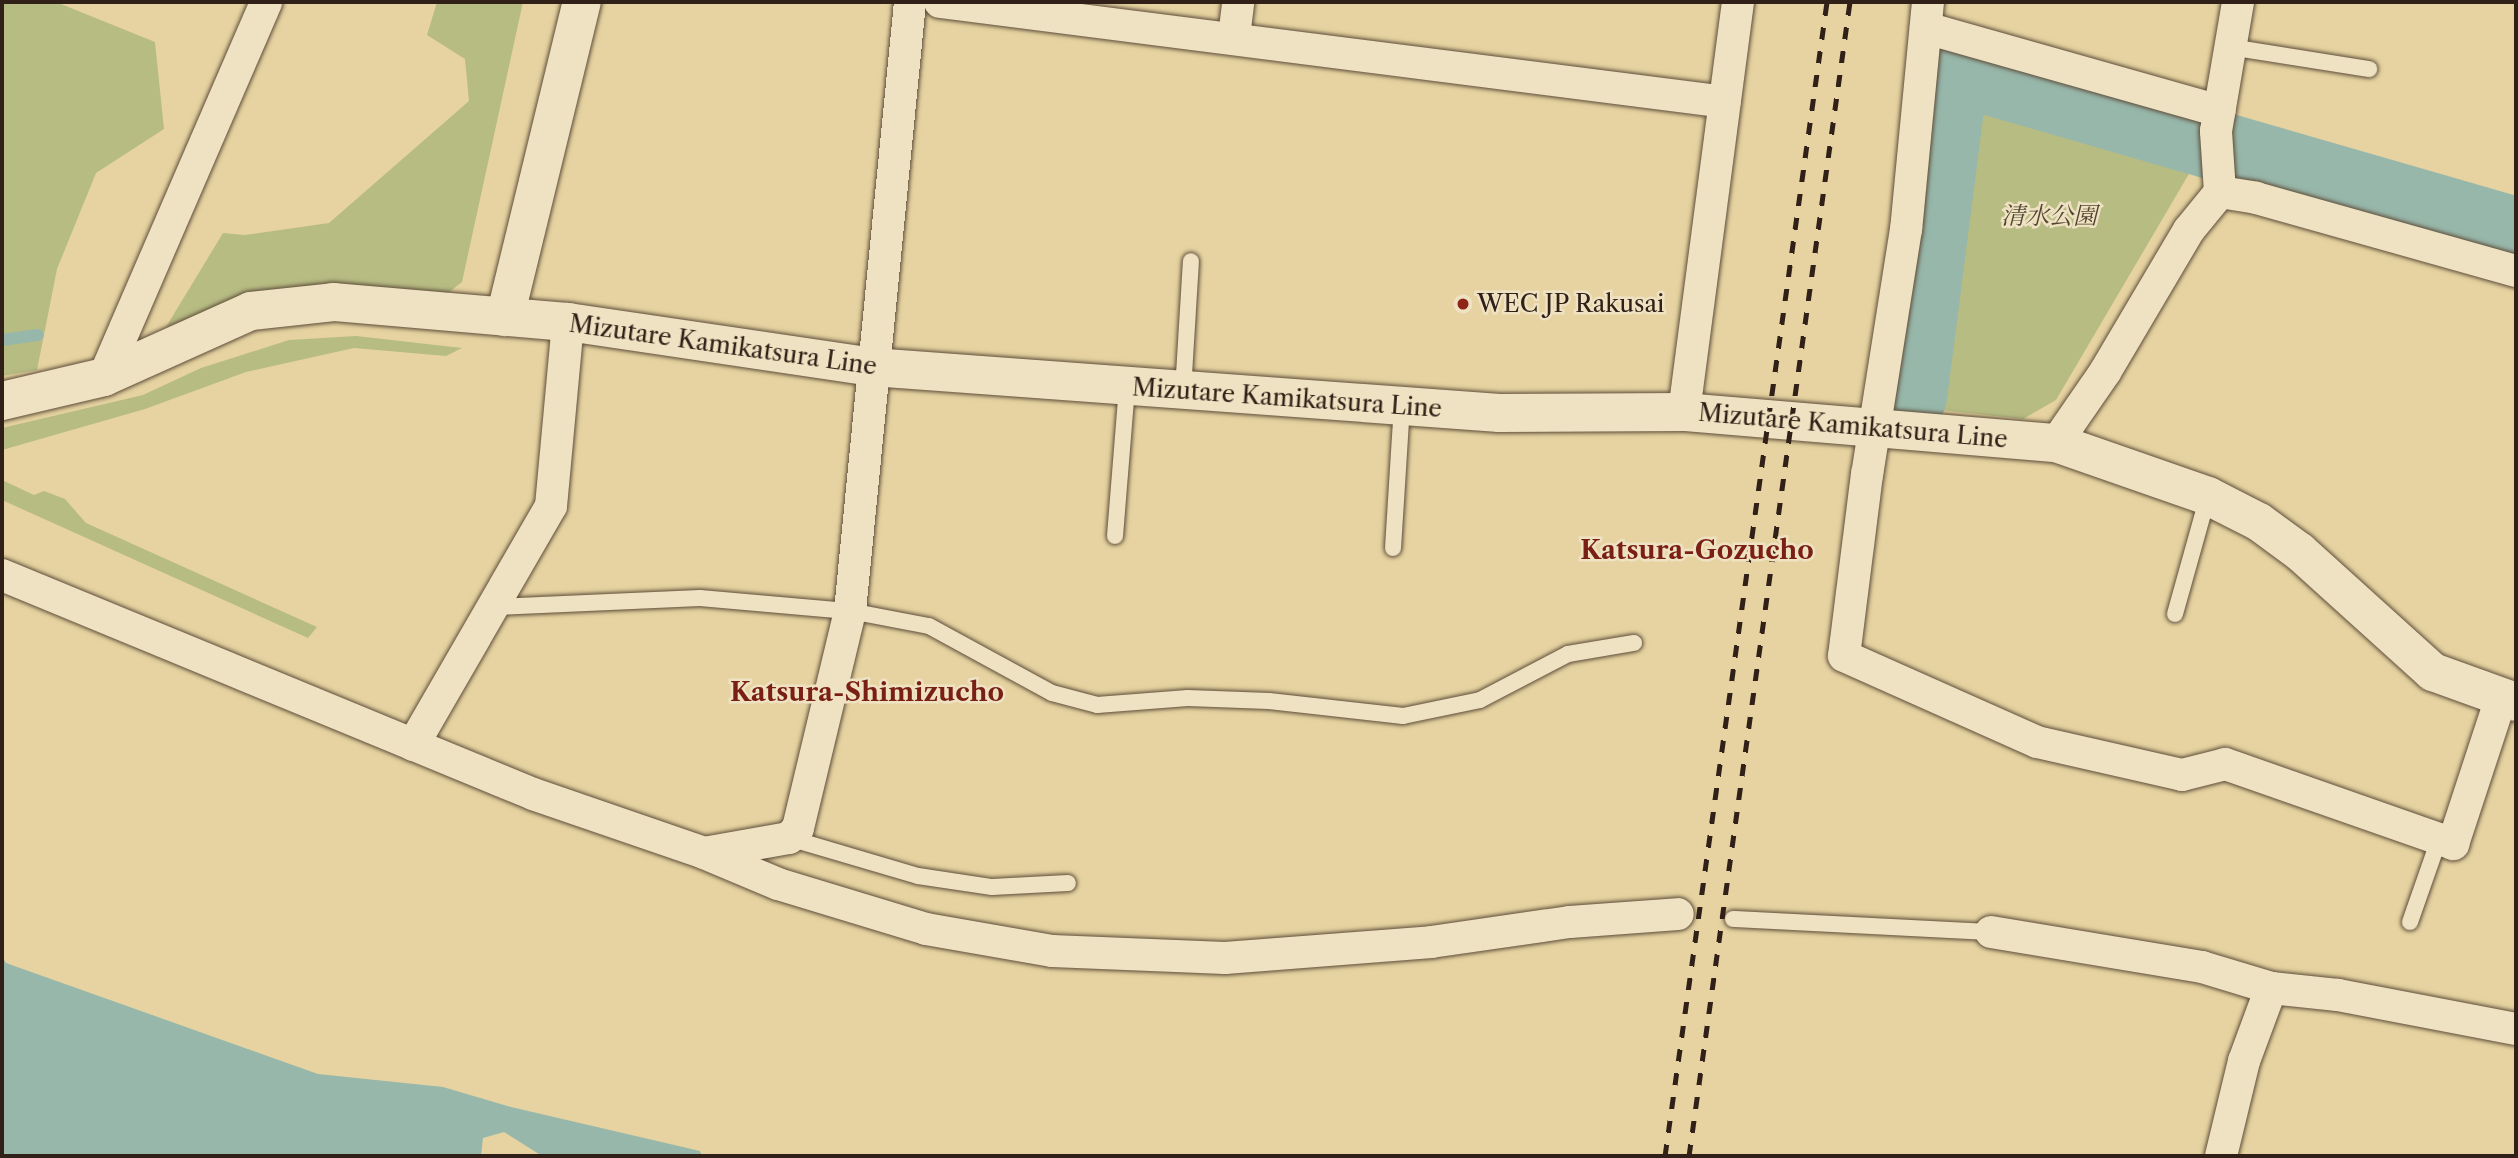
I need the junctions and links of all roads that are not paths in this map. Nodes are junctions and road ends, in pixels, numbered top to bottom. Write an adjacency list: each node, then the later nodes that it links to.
1 (266, 2): 20 (street)
2 (582, 2): 17 (main road)
3 (910, 2): 19 (street)
4 (940, 2): 9 (street)
5 (1238, 2): 9 (street)
6 (1738, 2): 12 (street)
7 (2238, 2): 10 (street)
8 (1927, 15): 13 (street); 26 (street)
9 (1234, 37): 12 (street)
10 (2230, 47): 11 (lane); 13 (street)
11 (2369, 69)
12 (1725, 102): 25 (street)
13 (2218, 121): 14 (street)
14 (2219, 179): 16 (street); 27 (street)
15 (1191, 261): 22 (lane)
16 (2516, 271)
17 (505, 317): 18 (main road, Mizutare Kamikatsura Line); 20 (main road, Mizutare Kamikatsura Line)
18 (568, 322): 19 (main road, Mizutare Kamikatsura Line); 32 (street)
19 (872, 368): 21 (main road, Mizutare Kamikatsura Line); 33 (street)
20 (103, 377): 23 (main road, Mizutare Kamikatsura Line)
21 (1127, 387): 22 (main road, Mizutare Kamikatsura Line); 29 (lane)
22 (1183, 391): 24 (main road, Mizutare Kamikatsura Line)
23 (2, 401)
24 (1402, 406): 25 (main road, Mizutare Kamikatsura Line); 30 (lane)
25 (1684, 412): 26 (main road, Mizutare Kamikatsura Line)
26 (1874, 426): 27 (main road, Mizutare Kamikatsura Line); 39 (street)
27 (2056, 443): 28 (main road, Mizutare Kamikatsura Line)
28 (2208, 496): 34 (lane); 36 (main road, Mizutare Kamikatsura Line)
29 (1115, 536)
30 (1393, 548)
31 (2, 575): 37 (street)
32 (496, 607): 33 (lane); 37 (street)
33 (850, 611): 35 (lane); 38 (street)
34 (2175, 614)
35 (1633, 643)
36 (2509, 700): 39 (street)
37 (413, 745): 40 (street)
38 (789, 838): 40 (street); 41 (lane)
39 (2439, 839): 44 (lane)
40 (704, 853): 42 (street)
41 (1068, 883)
42 (1678, 914)
43 (1733, 919): 45 (lane)
44 (2410, 922)
45 (1990, 932): 46 (street)
46 (2271, 988): 47 (street); 48 (street)
47 (2516, 1029)
48 (2221, 1156)

